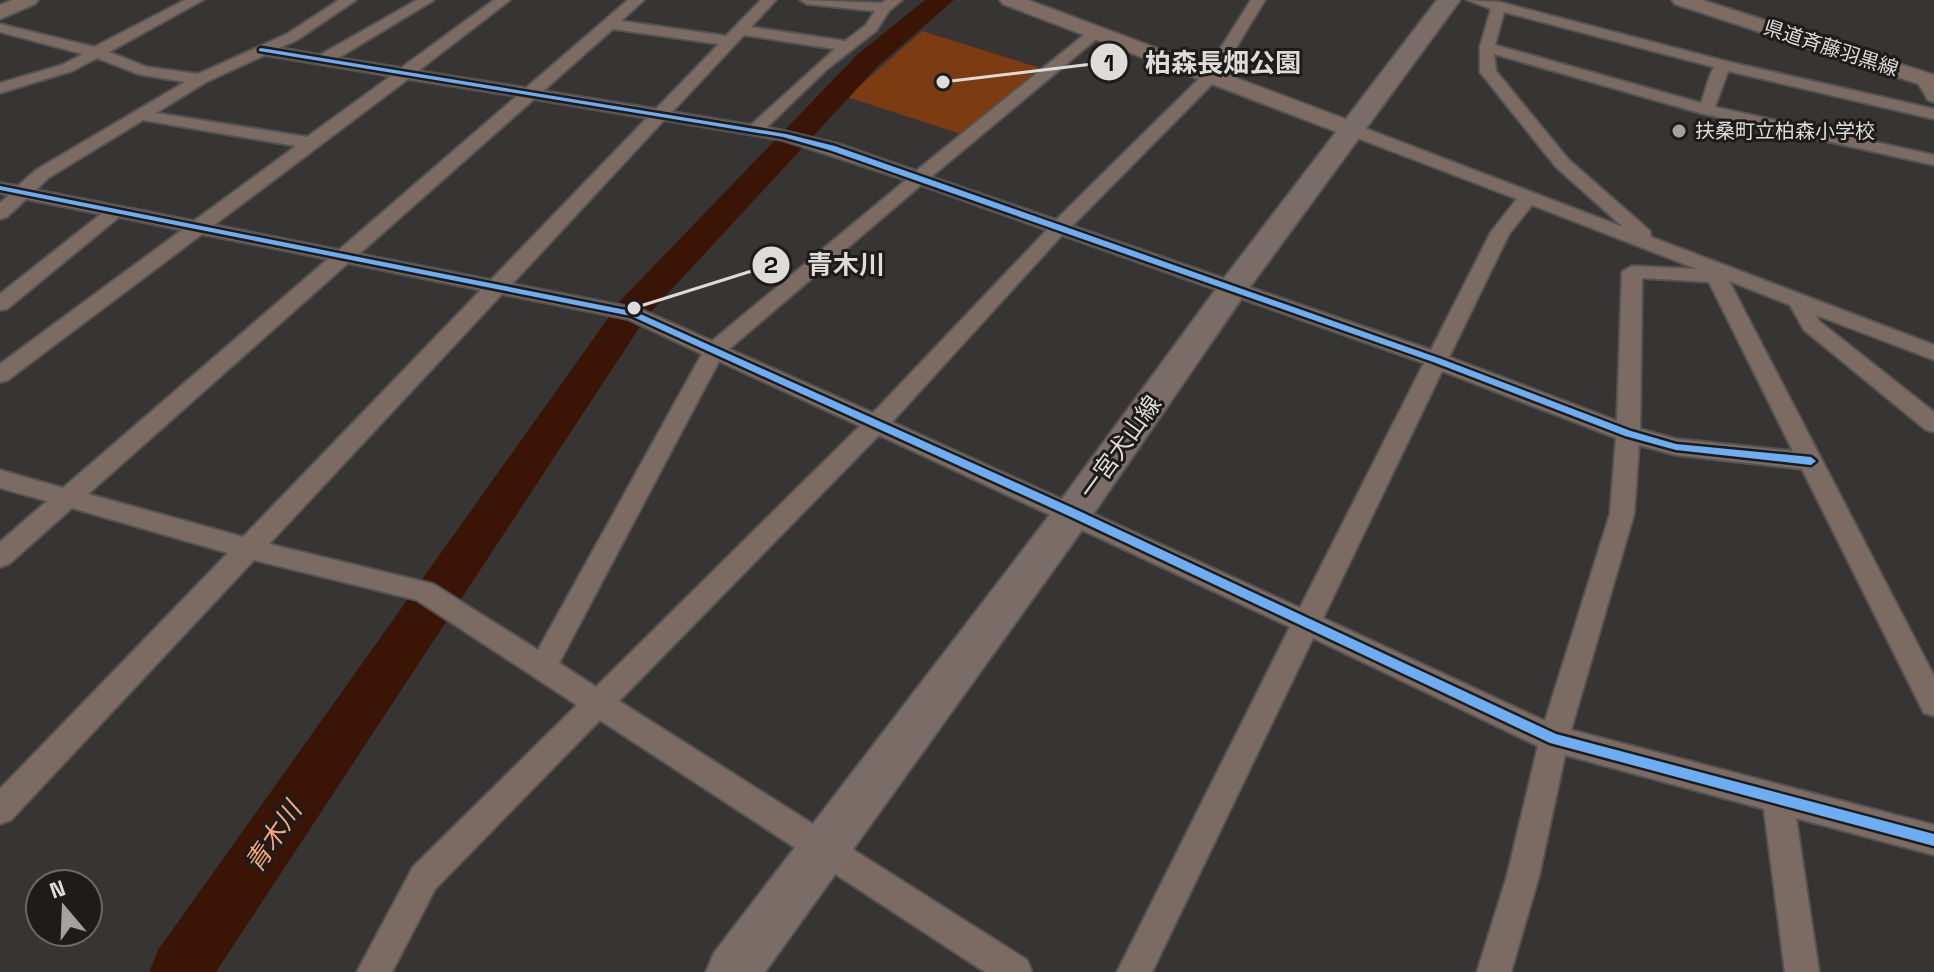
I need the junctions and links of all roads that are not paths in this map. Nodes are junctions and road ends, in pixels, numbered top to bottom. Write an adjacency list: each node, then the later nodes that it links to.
1 (28, 0): 16 (street)
2 (196, 0): 24 (street)
3 (349, 0): 23 (street)
4 (427, 0): 26 (street)
5 (503, 0): 27 (street)
6 (637, 0): 17 (street)
7 (769, 0): 20 (street)
8 (807, 0): 14 (street)
9 (1010, 0): 19 (street)
10 (1258, 0): 28 (street)
11 (1449, 0): 38 (main road, 一宮犬山線)
12 (1474, 0): 15 (street)
13 (1682, 0): 30 (street, 県道斉藤羽黒線)
14 (890, 4): 21 (street)
15 (1499, 6): 22 (street); 25 (street)
16 (0, 13)
17 (609, 24): 20 (street); 32 (street)
18 (0, 28): 24 (street)
19 (1095, 33): 28 (street); 41 (street)
20 (735, 36): 21 (street); 36 (street)
21 (848, 46): 37 (street)
22 (1488, 48): 33 (street); 49 (street)
23 (261, 50): 26 (street); 29 (street)
24 (98, 53): 29 (street); 31 (street)
25 (1712, 57): 33 (street); 34 (street)
26 (323, 60): 27 (street)
27 (403, 73): 32 (street); 39 (street)
28 (1211, 76): 38 (street); 48 (street)
29 (200, 79): 35 (street)
30 (1930, 85)
31 (0, 88)
32 (527, 95): 36 (street); 50 (street)
33 (1706, 110): 40 (street)
34 (1934, 114)
35 (140, 115): 39 (street); 43 (street)
36 (661, 115): 37 (street); 52 (street)
37 (755, 130): 41 (street)
38 (1353, 130): 44 (street); 53 (main road, 一宮犬山線)
39 (310, 143): 47 (street)
40 (1934, 160)
41 (919, 179): 48 (street); 56 (street)
42 (0, 188): 43 (street)
43 (22, 191): 45 (street); 46 (street)
44 (1529, 197): 49 (street); 58 (street)
45 (117, 210): 47 (street); 55 (street)
46 (0, 213)
47 (200, 226): 50 (street); 59 (street)
48 (1059, 228): 53 (street); 60 (street)
49 (1654, 245): 51 (street)
50 (345, 255): 52 (street); 65 (street)
51 (1714, 272): 54 (street); 62 (street); 63 (street)
52 (498, 285): 56 (street); 67 (street)
53 (1233, 288): 58 (street); 66 (main road, 一宮犬山線)
54 (1798, 301): 57 (street); 61 (street)
55 (0, 304)
56 (714, 351): 60 (street); 70 (street)
57 (1934, 353)
58 (1436, 360): 62 (street); 69 (street)
59 (0, 375)
60 (876, 424): 66 (street); 72 (street)
61 (1934, 424)
62 (1628, 434): 63 (street); 73 (street)
63 (1811, 461): 71 (street)
64 (0, 479): 65 (street)
65 (69, 497): 67 (street); 68 (street)
66 (1073, 513): 69 (street); 77 (main road, 一宮犬山線)
67 (250, 549): 70 (street); 75 (street)
68 (0, 557)
69 (1304, 623): 73 (street); 81 (street)
70 (543, 666): 72 (street)
71 (1931, 694)
72 (598, 701): 77 (street); 78 (street)
73 (1554, 739): 74 (street); 82 (street)
74 (1778, 800): 76 (street); 83 (street)
75 (0, 810)
76 (1934, 840)
77 (824, 850): 79 (main road, 一宮犬山線); 80 (street)
78 (374, 972)
79 (733, 972)
80 (1015, 972)
81 (1134, 972)
82 (1494, 972)
83 (1802, 972)

